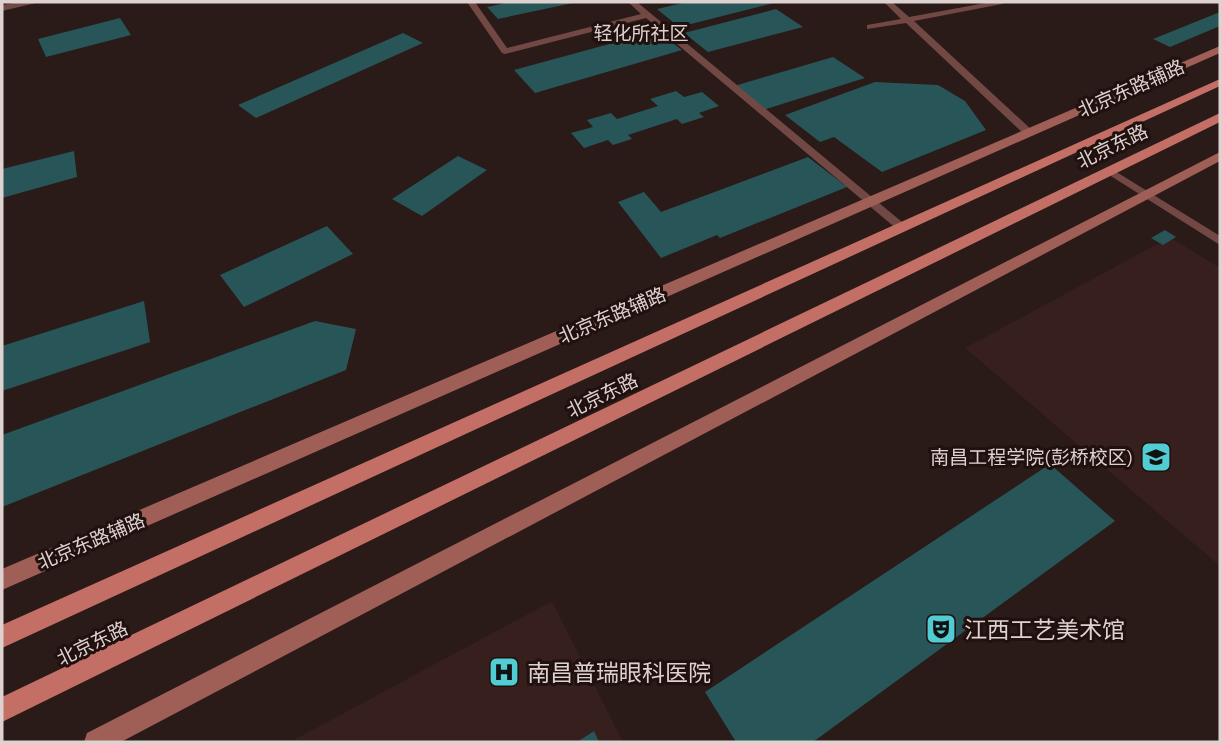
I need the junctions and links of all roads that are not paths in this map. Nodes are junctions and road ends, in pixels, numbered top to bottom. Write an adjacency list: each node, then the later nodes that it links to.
1 (35, 2): 6 (street)
2 (471, 2): 7 (lane)
3 (632, 2): 7 (lane)
4 (888, 2): 8 (lane)
5 (1002, 2): 8 (lane)
6 (2, 8)
7 (648, 15): 17 (lane)
8 (907, 20): 9 (lane); 13 (lane)
9 (870, 27)
10 (1220, 49): 13 (main road, 北京东路辅路)
11 (1220, 82): 18 (main road, 北京东路)
12 (1220, 117): 15 (main road, 北京东路)
13 (1029, 133): 17 (main road, 北京东路辅路)
14 (1220, 156): 16 (main road)
15 (1110, 171): 16 (lane); 22 (main road, 北京东路)
16 (1147, 194): 19 (lane); 23 (main road)
17 (872, 202): 18 (lane); 20 (main road, 北京东路辅路)
18 (902, 228): 21 (main road, 北京东路)
19 (1220, 241)
20 (2, 580)
21 (2, 637)
22 (2, 710)
23 (96, 742)

